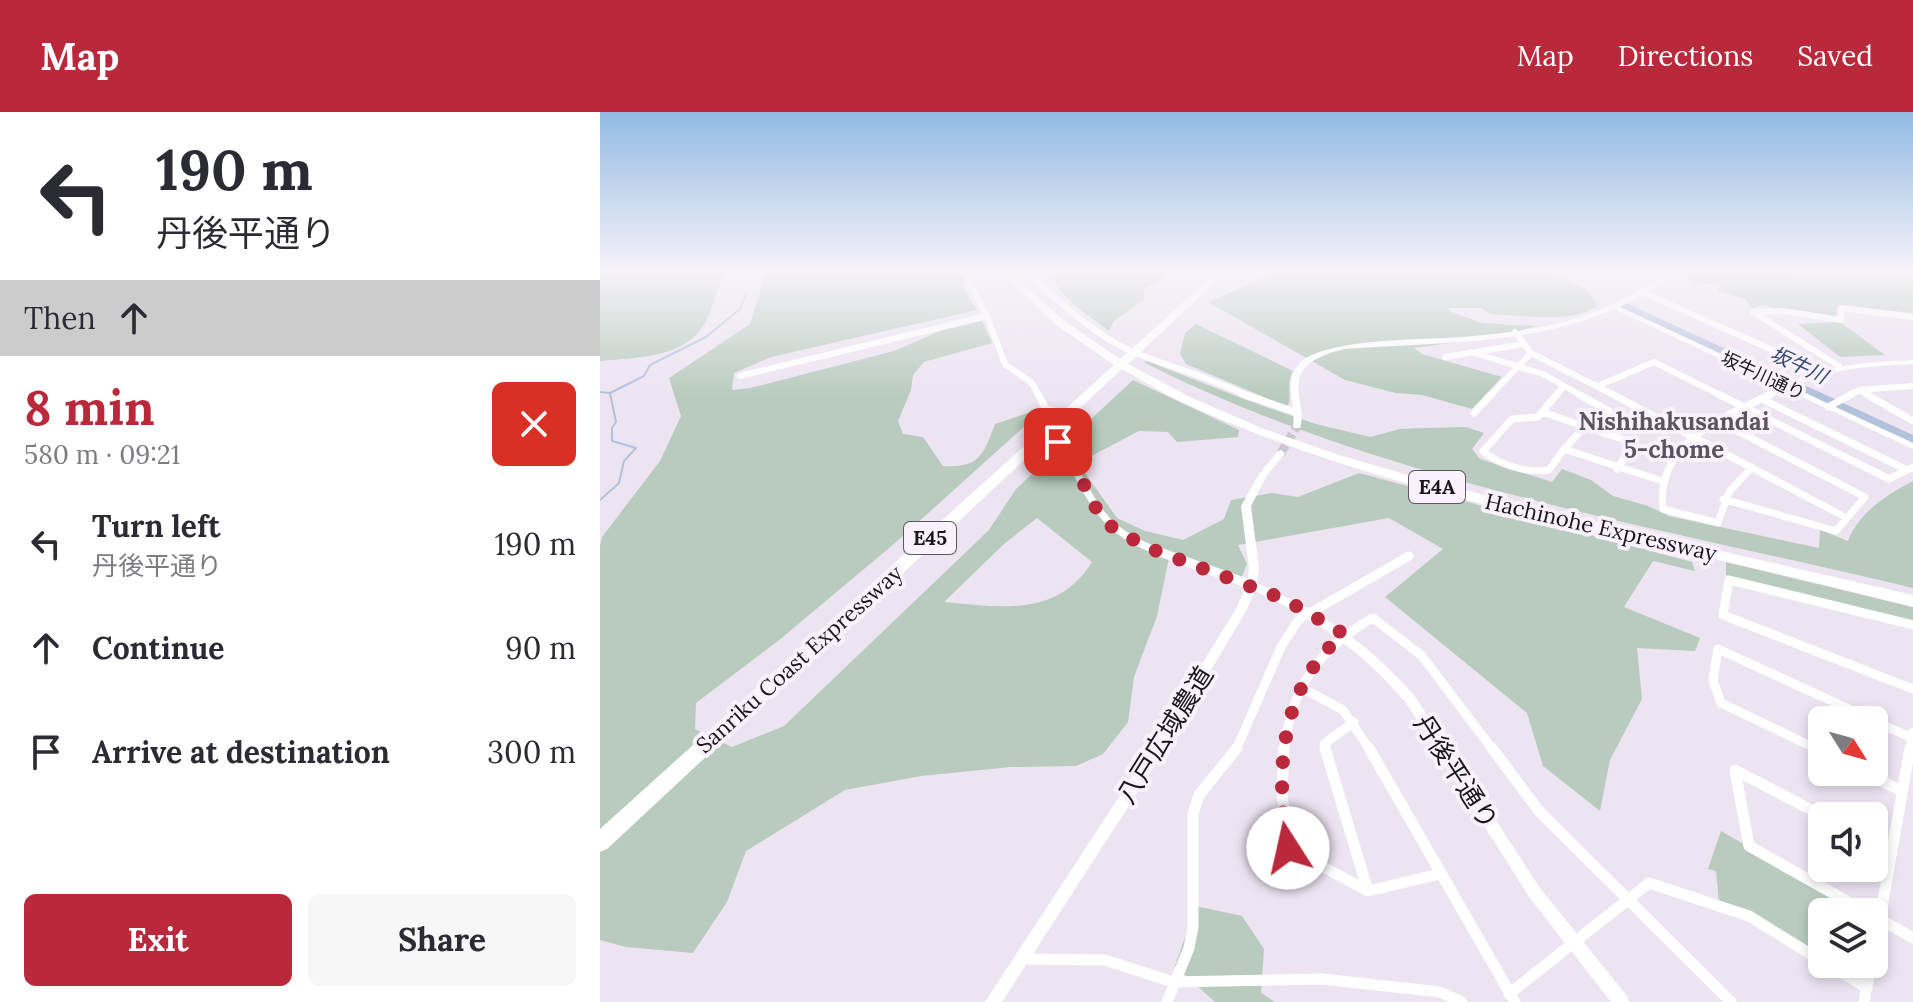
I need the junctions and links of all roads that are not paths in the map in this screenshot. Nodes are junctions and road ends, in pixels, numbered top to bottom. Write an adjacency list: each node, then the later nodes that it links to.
1 (1050, 314): 59 (highway, Hachinohe Expressway / E4A)
2 (1060, 314): 58 (highway, Hachinohe Expressway / E4A)
3 (1075, 314): 39 (street)
4 (1169, 314): 18 (highway, E45)
5 (1177, 314): 18 (highway, E45)
6 (1594, 314): 15 (street)
7 (1630, 314): 29 (street, 坂牛川通り)
8 (1691, 314): 27 (street)
9 (1755, 314): 25 (street)
10 (1791, 314): 11 (street)
11 (1842, 314)
12 (1886, 314): 14 (street)
13 (987, 316): 28 (street); 37 (street)
14 (1913, 317)
15 (1515, 332): 16 (street); 39 (street)
16 (1524, 344): 17 (street); 20 (street)
17 (1507, 347): 19 (street); 22 (street)
18 (1139, 349): 73 (highway, Sanriku Coast Expressway / E45)
19 (1471, 352): 21 (street); 22 (street)
20 (1531, 353): 24 (street); 31 (street)
21 (1445, 357)
22 (1496, 358): 24 (street); 26 (street)
23 (1913, 362): 25 (street)
24 (1518, 366): 30 (street); 40 (street)
25 (1839, 366): 27 (street)
26 (1487, 368)
27 (1820, 371): 29 (street)
28 (740, 376)
29 (1789, 384): 34 (street); 35 (street, 坂牛川通り)
30 (1564, 386): 38 (street); 45 (street)
31 (1598, 386): 36 (street); 46 (street)
32 (1910, 388): 33 (street)
33 (1859, 390): 35 (street); 42 (street)
34 (1762, 399): 36 (street); 51 (street)
35 (1832, 404): 47 (street, 坂牛川通り)
36 (1746, 408): 43 (street); 51 (street)
37 (1057, 412)
38 (1542, 412): 45 (street); 48 (street)
39 (1298, 413): 44 (street)
40 (1474, 413)
41 (1077, 417): 57 (street)
42 (1913, 421)
43 (1720, 422): 46 (street); 55 (street)
44 (1297, 426)
45 (1585, 427): 48 (street); 52 (street)
46 (1696, 436): 50 (street); 53 (street)
47 (1913, 446)
48 (1564, 449): 52 (street)
49 (1281, 453): 57 (street, 八戸広域農道)
50 (1752, 467): 54 (street); 55 (street)
51 (1910, 468)
52 (1617, 469): 53 (street)
53 (1662, 481): 54 (street)
54 (1723, 499): 55 (street)
55 (1845, 517)
56 (1409, 556): 60 (street)
57 (1252, 585): 60 (street, 丹後平通り); 87 (street, 八戸広域農道)
58 (1913, 593)
59 (1913, 601)
60 (1309, 613): 62 (street, 丹後平通り); 90 (street)
61 (1913, 625): 64 (street)
62 (1344, 634): 63 (street); 82 (street); 85 (street, 丹後平通り)
63 (1302, 688): 66 (street); 79 (street)
64 (1913, 689)
65 (1842, 706): 69 (street)
66 (1354, 722): 76 (street); 79 (street)
67 (1888, 726): 68 (street)
68 (1912, 735): 71 (street)
69 (1808, 745)
70 (1888, 784): 71 (street)
71 (1902, 791): 75 (street)
72 (1808, 808): 77 (street)
73 (600, 842)
74 (1888, 849): 75 (street)
75 (1891, 851): 81 (street)
76 (1440, 874): 79 (street); 92 (street)
77 (1808, 879)
78 (1813, 882): 80 (street)
79 (1368, 891)
80 (1841, 898)
81 (1881, 898)
82 (1628, 900): 85 (street); 86 (street); 97 (street)
83 (1888, 924): 84 (street)
84 (1913, 938)
85 (1572, 943): 92 (street); 96 (street, 丹後平通り)
86 (1808, 952)
87 (1021, 959): 90 (street); 93 (street, 八戸広域農道)
88 (1851, 978): 91 (street)
89 (1869, 978): 91 (street)
90 (1173, 982): 94 (street); 95 (street)
91 (1867, 988): 98 (street)
92 (1512, 998)
93 (993, 1002)
94 (1167, 1002)
95 (1462, 1002)
96 (1621, 1002)
97 (1731, 1002)
98 (1864, 1002)

